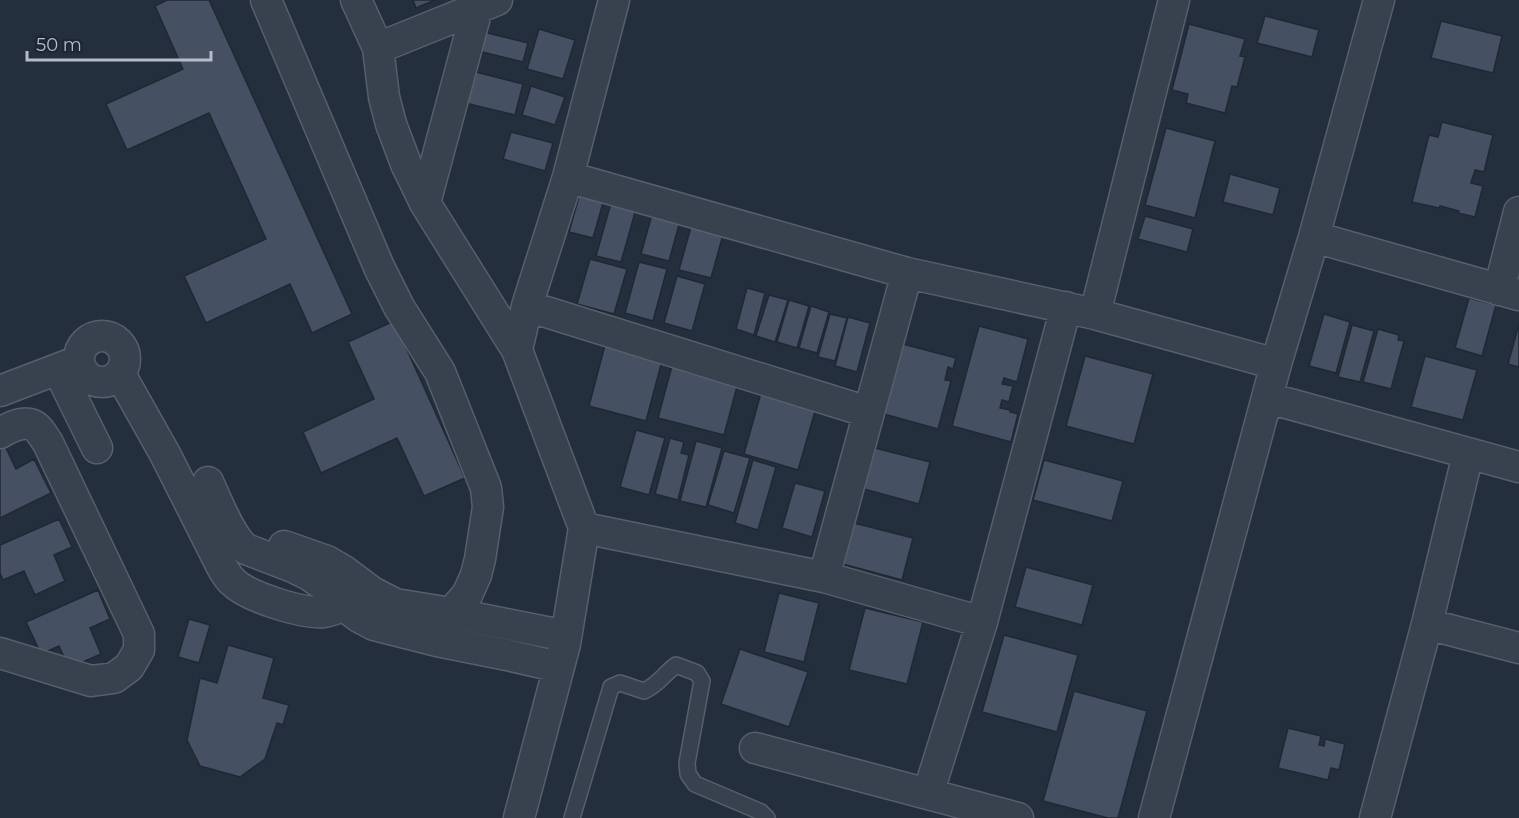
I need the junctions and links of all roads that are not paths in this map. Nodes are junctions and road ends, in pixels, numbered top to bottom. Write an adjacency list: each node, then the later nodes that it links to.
1 (266, 0): 32 (street)
2 (356, 0): 7 (street)
3 (614, 0): 8 (street)
4 (1174, 0): 16 (street)
5 (1378, 0): 11 (street)
6 (487, 5): 7 (street); 9 (street)
7 (378, 48): 9 (street)
8 (568, 177): 12 (street); 14 (street)
9 (426, 203): 17 (street)
10 (1519, 212): 13 (street)
11 (1314, 237): 13 (street); 18 (street)
12 (907, 273): 15 (street); 23 (street)
13 (1509, 293)
14 (527, 306): 17 (street); 23 (street)
15 (1066, 307): 16 (street); 33 (street)
16 (1095, 314): 18 (street)
17 (517, 350): 29 (street)
18 (1276, 364): 22 (street)
19 (68, 365): 20 (street); 20 (street); 21 (street); 25 (street)
20 (120, 374): 31 (street)
21 (3, 383)
22 (1268, 398): 26 (street); 46 (street)
23 (868, 412): 30 (street)
24 (0, 433): 38 (street)
25 (97, 448)
26 (1468, 454): 27 (street); 34 (street)
27 (1519, 467)
28 (216, 480): 31 (street)
29 (584, 528): 30 (street); 35 (street)
30 (824, 577): 33 (street)
31 (355, 597): 32 (street); 36 (street)
32 (451, 613): 35 (street); 36 (street)
33 (982, 622): 41 (street)
34 (1427, 624): 37 (street); 47 (street)
35 (566, 636): 39 (street)
36 (437, 641): 39 (street)
37 (1519, 648)
38 (0, 653)
39 (559, 667): 42 (street)
40 (755, 748): 41 (street)
41 (928, 794): 45 (street)
42 (519, 818)
43 (572, 818): 44 (lane)
44 (767, 818)
45 (1018, 818)
46 (1154, 818)
47 (1376, 818)

